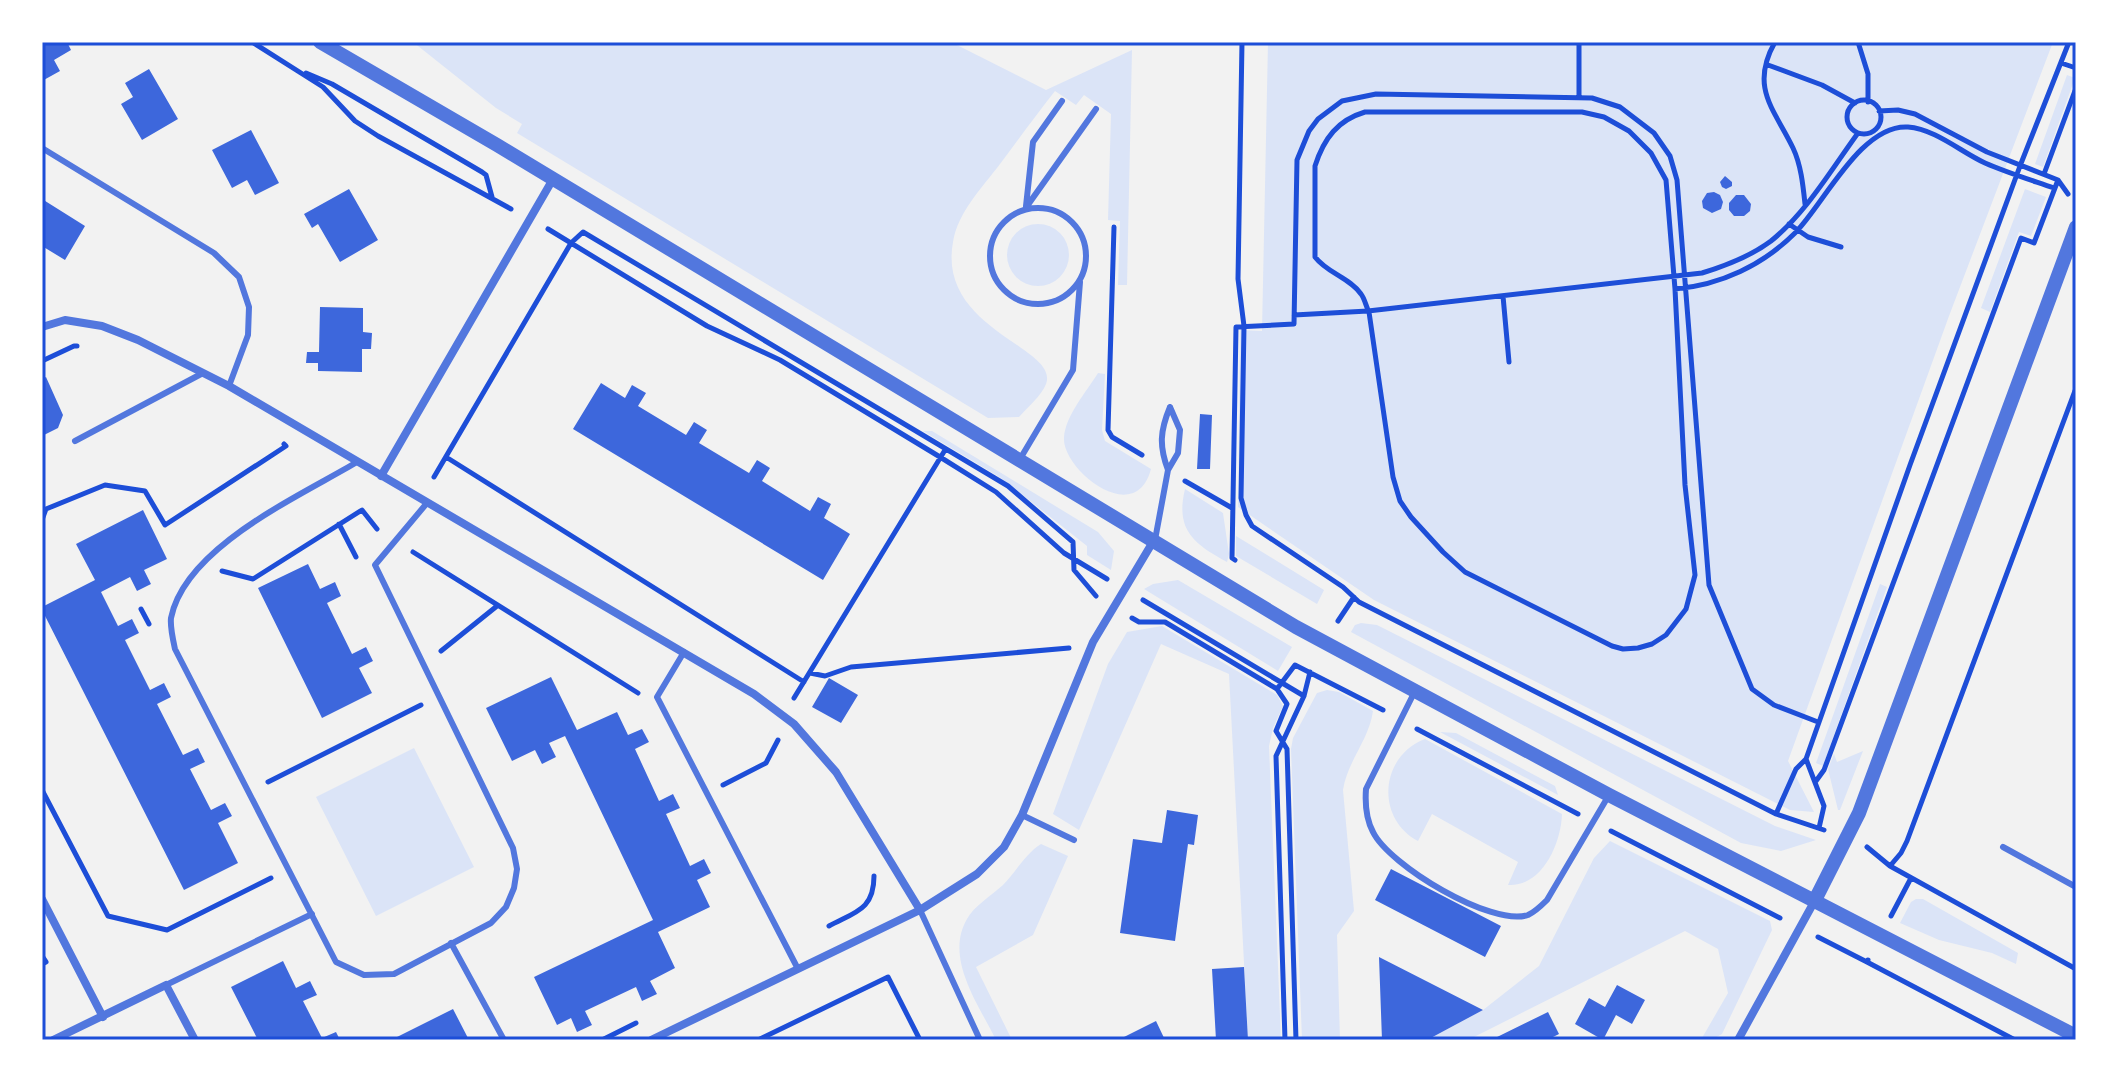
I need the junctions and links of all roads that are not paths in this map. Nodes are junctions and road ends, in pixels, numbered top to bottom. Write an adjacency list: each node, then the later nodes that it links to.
1 (320, 42): 5 (street)
2 (1062, 101): 6 (lane)
3 (1096, 109): 6 (lane)
4 (42, 148): 11 (lane)
5 (553, 179): 13 (street); 16 (street)
6 (1025, 209): 8 (lane); 8 (lane)
7 (2076, 227): 27 (street)
8 (1080, 282): 13 (lane)
9 (42, 327): 10 (street)
10 (203, 373): 11 (street); 12 (lane)
11 (229, 386): 14 (street)
12 (75, 441)
13 (1020, 459): 18 (street)
14 (357, 462): 16 (street); 29 (lane)
15 (1168, 470): 15 (lane); 18 (lane)
16 (381, 476): 17 (street)
17 (427, 503): 19 (street); 30 (lane)
18 (1155, 540): 20 (street); 22 (street)
19 (684, 652): 28 (street); 31 (lane)
20 (1414, 693): 21 (street); 21 (lane)
21 (1609, 795): 27 (street)
22 (1022, 815): 23 (lane); 28 (street)
23 (1074, 840)
24 (2003, 847): 25 (lane)
25 (2076, 887)
26 (42, 899): 33 (street)
27 (1814, 902): 34 (street); 40 (street)
28 (920, 910): 31 (street); 39 (lane)
29 (312, 914): 30 (lane); 32 (lane)
30 (451, 943): 37 (lane)
31 (798, 969): 38 (street)
32 (166, 985): 33 (street); 36 (street)
33 (103, 1017): 35 (street)
34 (2076, 1036)
35 (53, 1040)
36 (195, 1040)
37 (504, 1040)
38 (651, 1040)
39 (980, 1040)
40 (1738, 1040)

